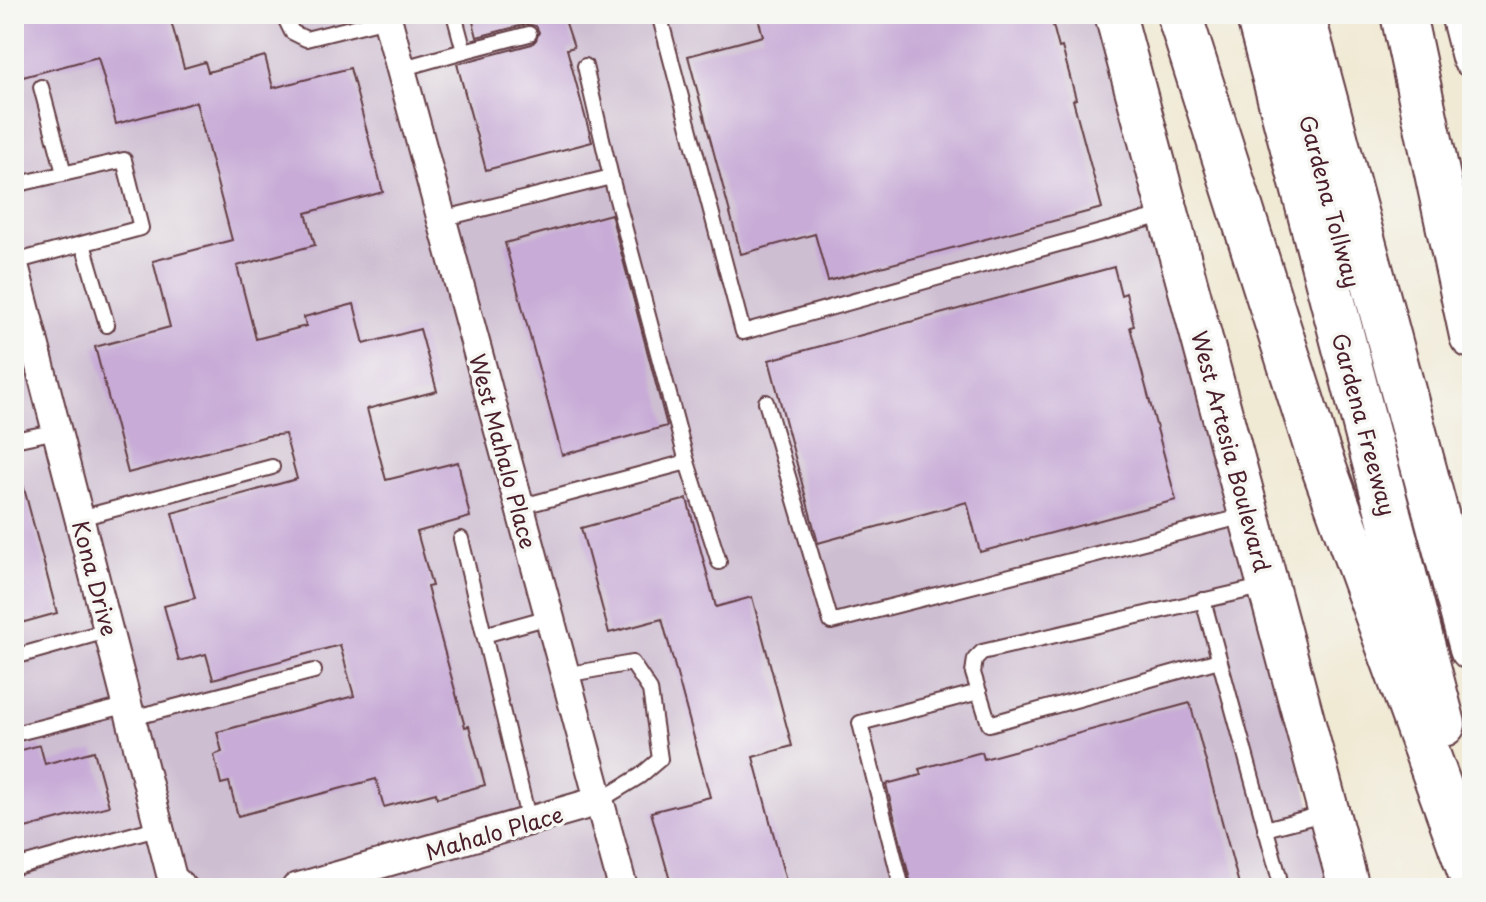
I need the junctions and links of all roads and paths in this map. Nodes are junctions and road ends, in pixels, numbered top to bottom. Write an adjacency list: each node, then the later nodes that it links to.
1 (283, 14): 10 (lane)
2 (454, 14): 13 (lane)
3 (659, 14): 21 (lane)
4 (1115, 14): 21 (main road, West Artesia Boulevard)
5 (1179, 14): 60 (highway)
6 (1302, 14): 43 (highway, Gardena Tollway)
7 (1325, 14): 37 (highway)
8 (1403, 14): 26 (highway)
9 (1461, 14): 14 (main road)
10 (386, 16): 16 (street, West Mahalo Place)
11 (1263, 33): 50 (highway, Gardena Tollway); 57 (highway, Gardena Freeway)
12 (529, 34): 13 (lane)
13 (464, 51): 16 (lane)
14 (1472, 57)
15 (585, 66): 19 (lane)
16 (400, 69): 22 (street, West Mahalo Place)
17 (41, 87): 18 (lane)
18 (64, 173): 20 (lane); 23 (lane)
19 (611, 177): 22 (lane); 30 (lane)
20 (14, 185)
21 (1168, 213): 33 (main road, West Artesia Boulevard)
22 (441, 219): 32 (street, West Mahalo Place)
23 (83, 244): 24 (lane); 25 (lane)
24 (15, 270): 28 (street, Kona Drive)
25 (107, 325)
26 (1472, 336)
27 (766, 402): 33 (lane)
28 (57, 431): 29 (lane); 34 (street, Kona Drive)
29 (14, 440)
30 (687, 462): 32 (lane); 36 (lane)
31 (272, 467): 34 (lane)
32 (519, 507): 40 (street, West Mahalo Place)
33 (1249, 515): 38 (main road, West Artesia Boulevard)
34 (80, 518): 41 (street, Kona Drive)
35 (461, 539): 42 (lane)
36 (719, 562)
37 (1472, 562)
38 (1268, 585): 39 (lane); 53 (main road, West Artesia Boulevard)
39 (1203, 600): 45 (lane); 48 (lane)
40 (549, 617): 42 (lane); 47 (street, West Mahalo Place)
41 (110, 630): 44 (lane); 49 (street, Kona Drive)
42 (484, 635): 54 (lane)
43 (1472, 648)
44 (14, 657)
45 (1219, 660): 48 (lane); 56 (lane)
46 (314, 671): 49 (lane)
47 (565, 675): 52 (street, West Mahalo Place); 52 (lane)
48 (979, 692): 64 (lane)
49 (131, 712): 51 (lane); 55 (street, Kona Drive)
50 (1472, 731)
51 (14, 734)
52 (599, 801): 54 (street, Mahalo Place); 63 (street, West Mahalo Place)
53 (1329, 813): 56 (lane); 65 (main road, West Artesia Boulevard)
54 (529, 822): 62 (street, Mahalo Place)
55 (160, 827): 58 (lane); 61 (street, Kona Drive)
56 (1265, 829): 59 (lane)
57 (1472, 833)
58 (14, 865)
59 (1279, 877)
60 (1472, 877)
61 (183, 888)
62 (296, 888)
63 (623, 888)
64 (902, 888)
65 (1349, 888)

